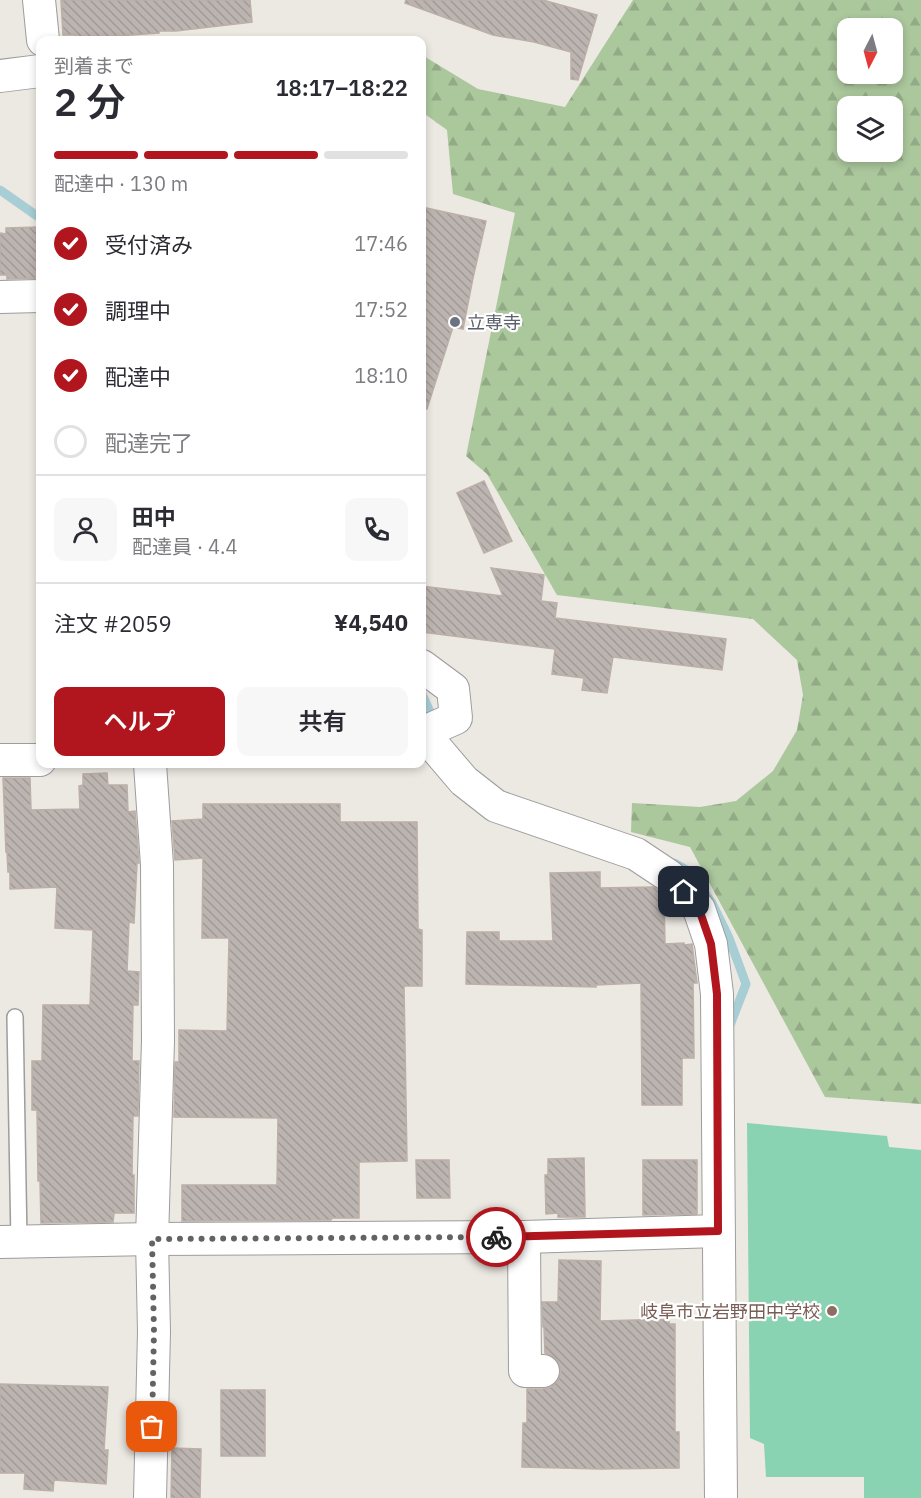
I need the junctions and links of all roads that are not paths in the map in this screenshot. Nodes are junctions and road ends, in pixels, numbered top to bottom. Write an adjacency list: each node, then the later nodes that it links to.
1 (39, 0): 2 (street)
2 (43, 36)
3 (36, 72): 4 (street)
4 (0, 76)
5 (36, 296): 6 (street)
6 (0, 297)
7 (426, 669): 8 (street)
8 (430, 730): 13 (street)
9 (0, 760): 10 (street)
10 (36, 760)
11 (150, 768): 15 (street)
12 (15, 1017): 16 (lane)
13 (718, 1231): 14 (street); 19 (street)
14 (524, 1237): 15 (street); 17 (street)
15 (152, 1239): 16 (street); 18 (street)
16 (9, 1242)
17 (543, 1371)
18 (150, 1498)
19 (721, 1498)

